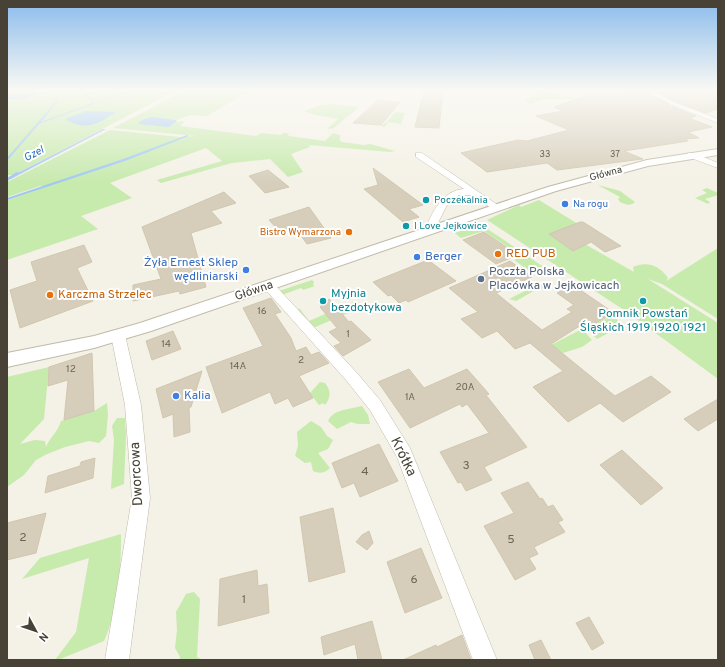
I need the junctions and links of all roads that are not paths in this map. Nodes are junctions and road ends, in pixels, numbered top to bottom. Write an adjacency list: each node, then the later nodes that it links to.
1 (718, 152): 3 (street, Główna)
2 (419, 155): 5 (street)
3 (691, 155): 4 (street); 6 (street, Główna)
4 (718, 166)
5 (474, 193): 6 (street); 7 (street)
6 (497, 208): 7 (street, Główna)
7 (430, 231): 8 (street, Główna)
8 (269, 286): 9 (street, Główna); 12 (street, Krótka)
9 (118, 335): 10 (street, Główna); 11 (street, Dworcowa)
10 (7, 360)
11 (117, 660)
12 (485, 660)

